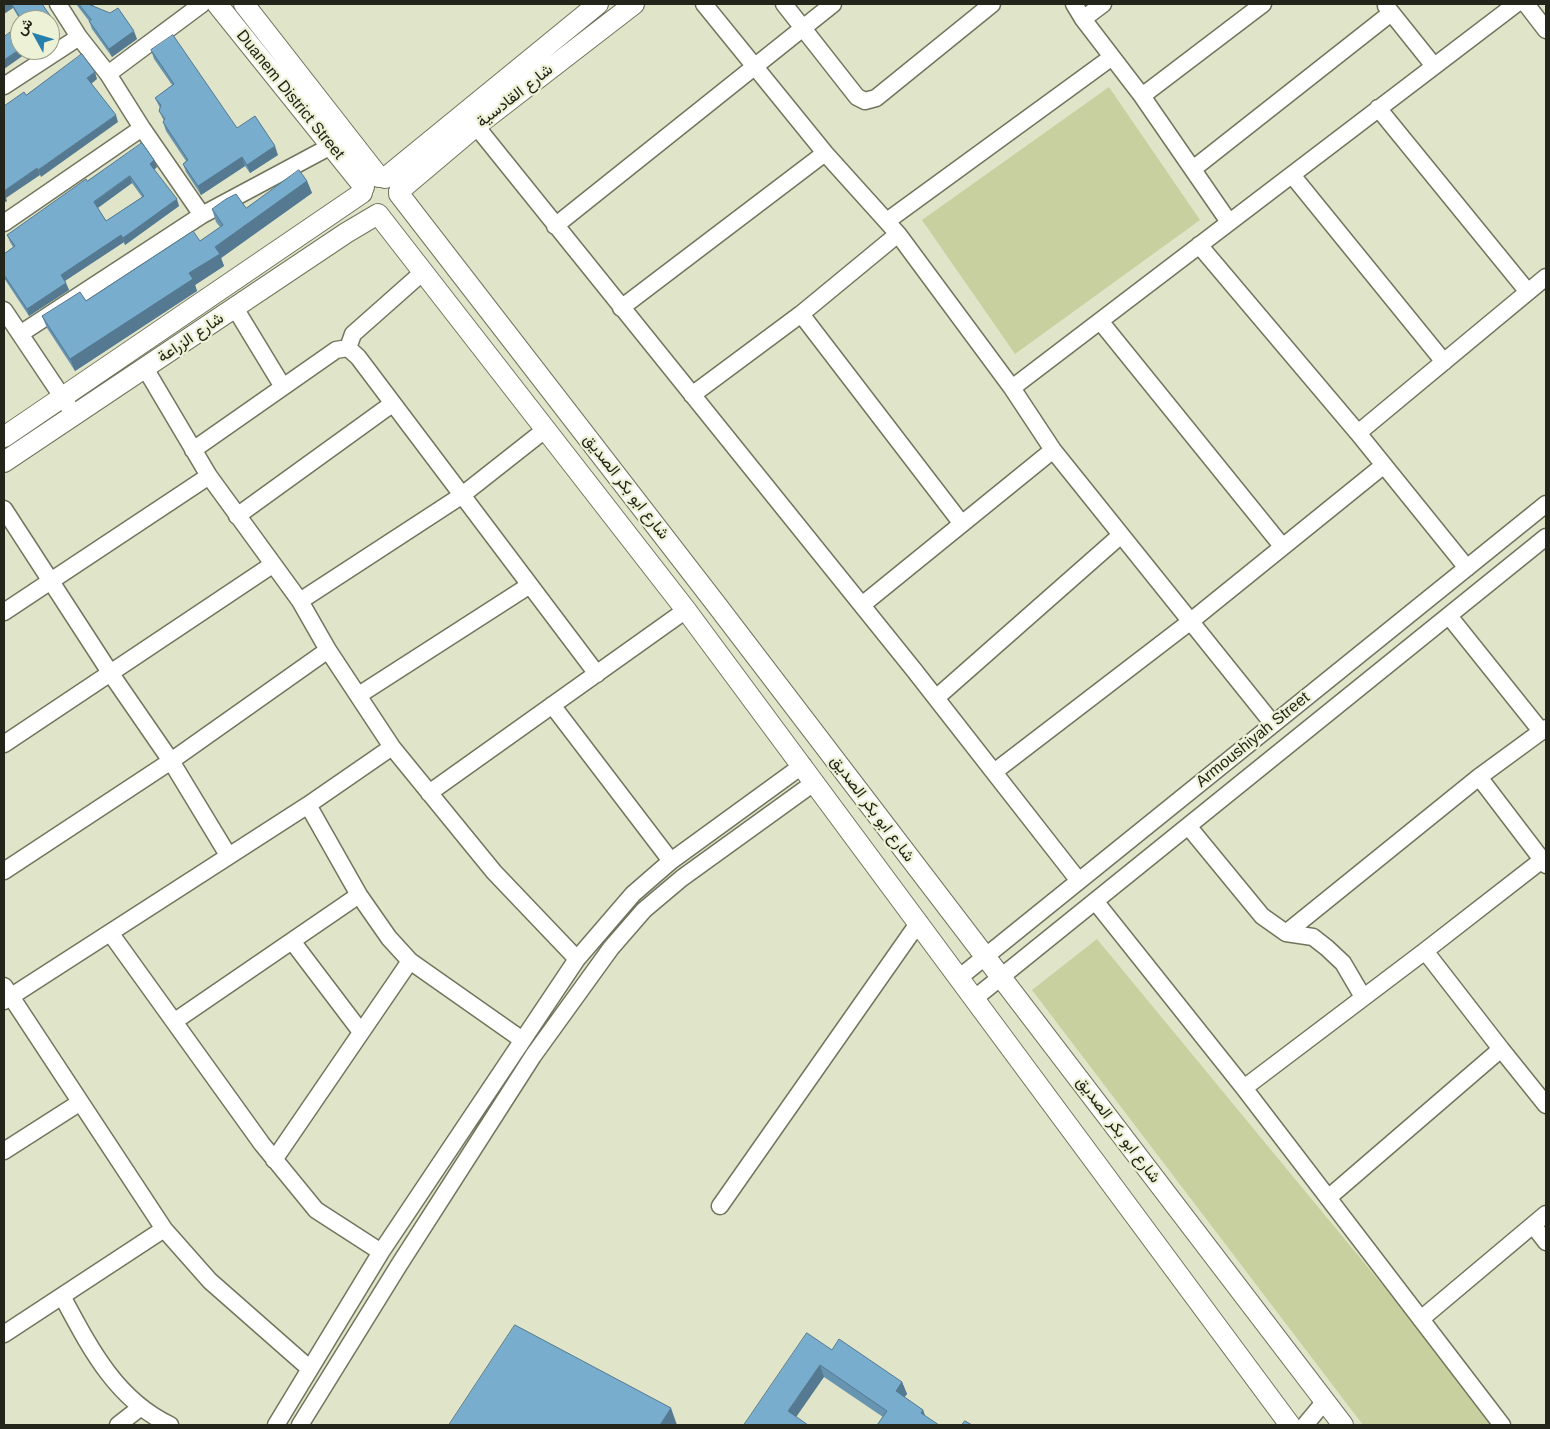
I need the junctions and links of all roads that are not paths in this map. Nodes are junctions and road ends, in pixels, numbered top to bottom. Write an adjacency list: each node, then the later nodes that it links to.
1 (58, 4): 20 (street)
2 (202, 4): 24 (street)
3 (217, 4): 30 (main road, Duanem District Street)
4 (244, 4): 34 (main road, Duanem District Street)
5 (598, 4): 34 (main road, شارع القادسية)
6 (634, 4): 28 (main road, شارع القادسية)
7 (704, 4): 23 (street)
8 (784, 4): 18 (street)
9 (833, 4): 18 (street)
10 (992, 4): 18 (street)
11 (1074, 4): 17 (street)
12 (1103, 4): 17 (street)
13 (1263, 4): 26 (street)
14 (1516, 4): 22 (street)
15 (1526, 4): 19 (street)
16 (1388, 8): 22 (street); 32 (street)
17 (1083, 19): 21 (street)
18 (803, 28): 23 (street)
19 (1546, 30)
20 (79, 37): 24 (street); 25 (street)
21 (1112, 57): 26 (street); 37 (street)
22 (1434, 66): 27 (street)
23 (753, 67): 31 (street); 40 (street)
24 (108, 74): 29 (street)
25 (4, 86)
26 (1142, 96): 32 (street)
27 (1378, 108): 33 (street); 45 (street)
28 (476, 126): 34 (main road, شارع القادسية); 40 (street)
29 (142, 128): 36 (street); 39 (street)
30 (331, 146): 34 (main road, Duanem District Street); 36 (street)
31 (825, 153): 37 (street); 47 (street)
32 (1193, 169): 38 (street)
33 (1292, 175): 38 (street); 53 (street)
34 (381, 187): 35 (main road, شارع الزراعة); 35 (main road, شارع ابو بكر الصديق); 58 (main road, شارع الزراعة); 119 (main road, شارع ابو بكر الصديق)
35 (378, 214): 43 (main road, شارع ابو بكر الصديق); 46 (main road, شارع الزراعة)
36 (202, 215): 51 (street)
37 (886, 221): 41 (street)
38 (1229, 222): 42 (street)
39 (4, 223)
40 (555, 226): 47 (street)
41 (898, 234): 49 (street); 56 (street)
42 (1198, 245): 50 (street); 62 (street)
43 (423, 272): 52 (street); 61 (main road, شارع ابو بكر الصديق)
44 (1546, 277): 45 (street)
45 (1528, 292): 53 (street)
46 (235, 308): 54 (main road, شارع الزراعة); 55 (street)
47 (621, 308): 57 (street)
48 (4, 310): 51 (street)
49 (801, 314): 57 (street); 73 (street)
50 (1100, 320): 56 (street); 76 (street)
51 (20, 334): 58 (street)
52 (348, 348): 55 (street); 59 (street)
53 (1444, 362): 62 (street)
54 (145, 368): 60 (main road, شارع الزراعة); 64 (street)
55 (283, 387): 64 (street)
56 (1012, 388): 65 (street)
57 (692, 396): 82 (street)
58 (63, 398): 60 (street); 63 (main road, شارع الزراعة)
59 (392, 404): 69 (street); 72 (street)
60 (75, 415): 66 (main road, شارع الزراعة)
61 (546, 430): 69 (street); 83 (main road, شارع ابو بكر الصديق)
62 (1358, 433): 67 (street)
63 (4, 436)
64 (193, 450): 68 (street)
65 (1053, 450): 73 (street); 74 (street)
66 (4, 462)
67 (1384, 465): 76 (street); 78 (street)
68 (209, 476): 72 (street); 79 (street)
69 (461, 496): 80 (street); 81 (street)
70 (1546, 504): 78 (street, Armoushiyah Street)
71 (4, 509): 79 (street)
72 (237, 516): 77 (street)
73 (962, 524): 82 (street)
74 (1121, 535): 86 (street); 93 (street)
75 (1546, 537): 85 (street, Armoushiyah Street)
76 (1282, 546): 86 (street)
77 (272, 565): 81 (street); 90 (street)
78 (1467, 568): 87 (street, Armoushiyah Street)
79 (50, 580): 84 (street); 90 (street)
80 (530, 585): 91 (street); 92 (street)
81 (300, 602): 89 (street)
82 (862, 605): 93 (street)
83 (686, 610): 91 (street); 100 (main road, شارع ابو بكر الصديق)
84 (4, 612)
85 (1449, 616): 88 (street, Armoushiyah Street); 96 (street)
86 (1191, 622): 95 (street); 101 (street)
87 (1398, 624): 88 (street); 95 (street, Armoushiyah Street)
88 (1413, 644): 106 (street, Armoushiyah Street)
89 (328, 650): 92 (street); 99 (street)
90 (111, 674): 97 (street); 99 (street)
91 (596, 674): 94 (street)
92 (359, 695): 98 (street)
93 (936, 698): 101 (street)
94 (552, 705): 104 (street); 108 (street)
95 (1274, 724): 111 (street, Armoushiyah Street)
96 (1544, 729): 102 (street)
97 (4, 744)
98 (392, 747): 104 (street); 105 (street)
99 (171, 761): 107 (street); 110 (street)
100 (803, 765): 103 (main road, شارع ابو بكر الصديق); 108 (street)
101 (994, 772): 111 (street)
102 (1479, 778): 109 (street); 116 (street)
103 (815, 782): 114 (main road, شارع ابو بكر الصديق); 153 (street)
104 (429, 793): 120 (street)
105 (308, 805): 107 (street); 112 (street)
106 (1188, 826): 113 (street, Armoushiyah Street); 116 (street)
107 (228, 855): 115 (street)
108 (670, 861): 120 (street)
109 (1544, 862): 118 (street)
110 (4, 871)
111 (1079, 881): 119 (street, Armoushiyah Street)
112 (359, 895): 117 (street); 121 (street)
113 (1095, 901): 123 (street, Armoushiyah Street); 131 (street)
114 (919, 922): 122 (main road, شارع ابو بكر الصديق); 137 (street)
115 (111, 934): 124 (street); 127 (street)
116 (1286, 934): 125 (street)
117 (292, 942): 127 (street); 128 (street)
118 (1425, 952): 125 (street); 130 (street)
119 (985, 956): 122 (street, Armoushiyah Street); 123 (main road, شارع ابو بكر الصديق)
120 (577, 958): 129 (street)
121 (410, 961): 128 (street); 129 (street)
122 (960, 977): 126 (main road, شارع ابو بكر الصديق)
123 (1001, 977): 126 (street, Armoushiyah Street); 147 (main road, شارع ابو بكر الصديق)
124 (6, 995): 132 (street)
125 (1364, 997): 131 (street)
126 (975, 998): 154 (main road, شارع ابو بكر الصديق)
127 (175, 1022): 135 (street)
128 (362, 1032): 135 (street)
129 (521, 1039): 142 (street)
130 (1501, 1050): 133 (street); 136 (street)
131 (1244, 1088): 136 (street)
132 (79, 1103): 134 (street); 140 (street)
133 (1546, 1105)
134 (4, 1151)
135 (274, 1160): 142 (street)
136 (1328, 1198): 144 (street)
137 (720, 1206)
138 (1546, 1214): 139 (street)
139 (1533, 1225): 141 (street); 144 (street)
140 (164, 1229): 143 (street); 146 (street)
141 (1546, 1242)
142 (381, 1252): 146 (street)
143 (62, 1296): 145 (street); 148 (street)
144 (1421, 1318): 157 (street)
145 (4, 1334)
146 (310, 1369): 152 (street)
147 (1325, 1401): 155 (street); 156 (main road, شارع ابو بكر الصديق)
148 (141, 1407): 149 (street); 150 (street); 151 (street)
149 (118, 1425)
150 (128, 1425)
151 (170, 1425)
152 (276, 1425)
153 (300, 1425)
154 (1290, 1425)
155 (1305, 1425)
156 (1343, 1425)
157 (1502, 1425)

